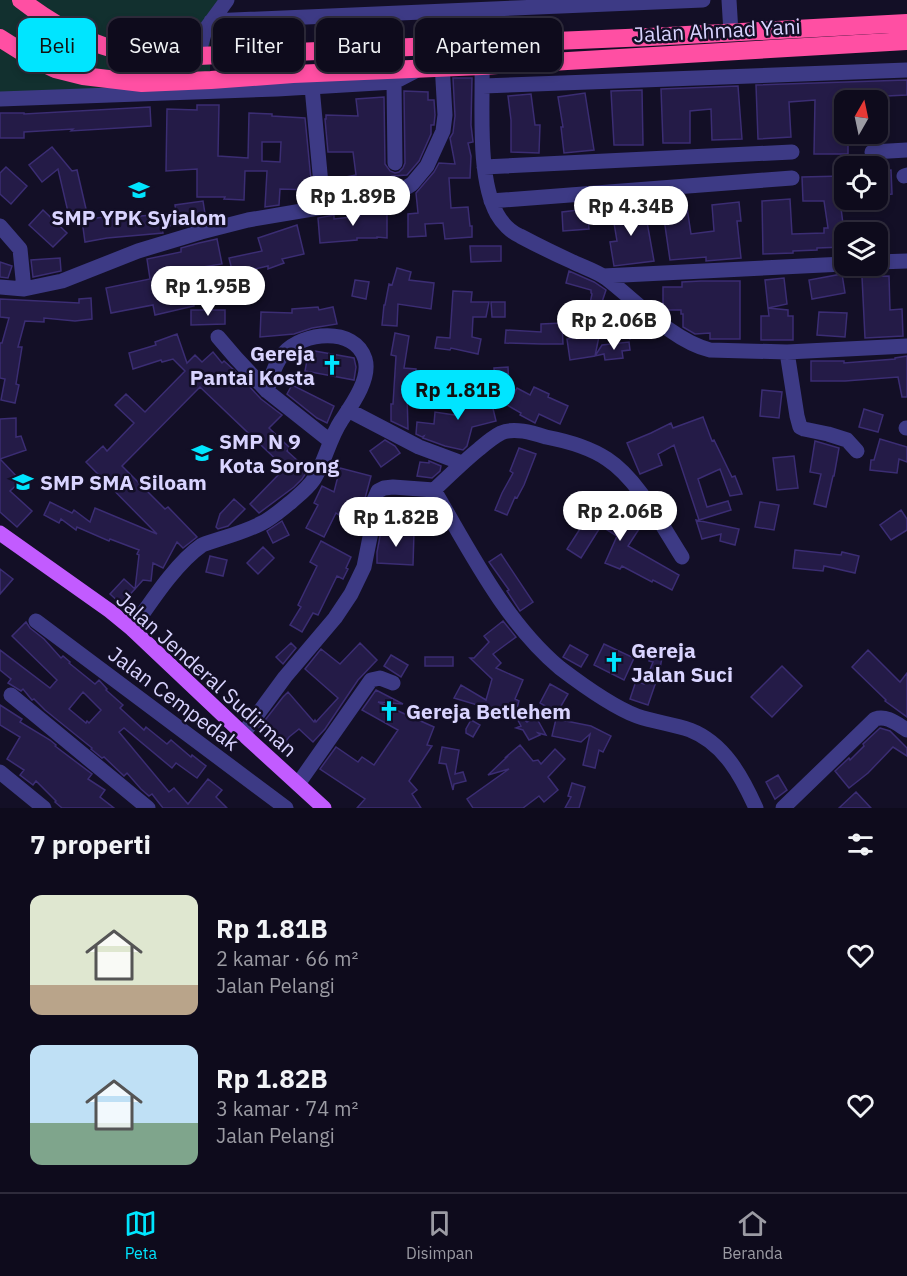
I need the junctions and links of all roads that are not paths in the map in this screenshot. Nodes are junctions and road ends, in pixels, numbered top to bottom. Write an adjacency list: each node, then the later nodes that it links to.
1 (21, 0): 13 (highway)
2 (227, 0): 5 (street)
3 (703, 0): 5 (street)
4 (729, 0): 7 (street)
5 (211, 21): 11 (street)
6 (907, 23): 7 (highway)
7 (732, 33): 9 (highway)
8 (0, 38): 16 (highway, Jalan Ahmad Yani)
9 (562, 41)
10 (907, 41): 15 (highway, Jalan Ahmad Yani)
11 (201, 44)
12 (415, 47): 14 (highway)
13 (108, 48)
14 (201, 56)
15 (562, 61)
16 (415, 68)
17 (907, 70): 22 (street)
18 (415, 71): 21 (street)
19 (441, 72): 32 (street)
20 (483, 72): 22 (street)
21 (394, 82): 23 (street); 28 (street)
22 (483, 86): 29 (street)
23 (312, 87): 24 (street); 32 (street)
24 (0, 99)
25 (907, 150): 27 (street)
26 (792, 152): 29 (street)
27 (872, 152)
28 (395, 163)
29 (484, 167): 31 (street)
30 (792, 178): 31 (street)
31 (491, 201): 37 (street)
32 (323, 206): 39 (street)
33 (0, 226): 39 (street)
34 (907, 261): 35 (street)
35 (888, 262)
36 (834, 264): 37 (street)
37 (603, 276): 42 (street)
38 (0, 287): 39 (street)
39 (24, 289)
40 (218, 337): 43 (street)
41 (907, 346): 42 (street)
42 (787, 352): 46 (street)
43 (267, 391): 44 (street); 45 (street)
44 (348, 410): 45 (street); 47 (street)
45 (330, 441): 52 (street)
46 (857, 451)
47 (462, 463): 48 (street); 50 (street)
48 (434, 490): 56 (street); 63 (street)
49 (0, 533): 52 (main road, Jalan Jenderal Sudirman)
50 (682, 557)
51 (36, 621): 61 (street, Jalan Cempedak)
52 (132, 629): 56 (main road, Jalan Jenderal Sudirman)
53 (393, 683): 58 (street)
54 (11, 695): 60 (street)
55 (907, 730): 64 (street)
56 (243, 734): 58 (main road, Jalan Jenderal Sudirman)
57 (0, 772): 59 (street)
58 (298, 784): 62 (main road, Jalan Jenderal Sudirman)
59 (44, 808)
60 (148, 808)
61 (286, 808)
62 (324, 808)
63 (756, 808)
64 (783, 808)

